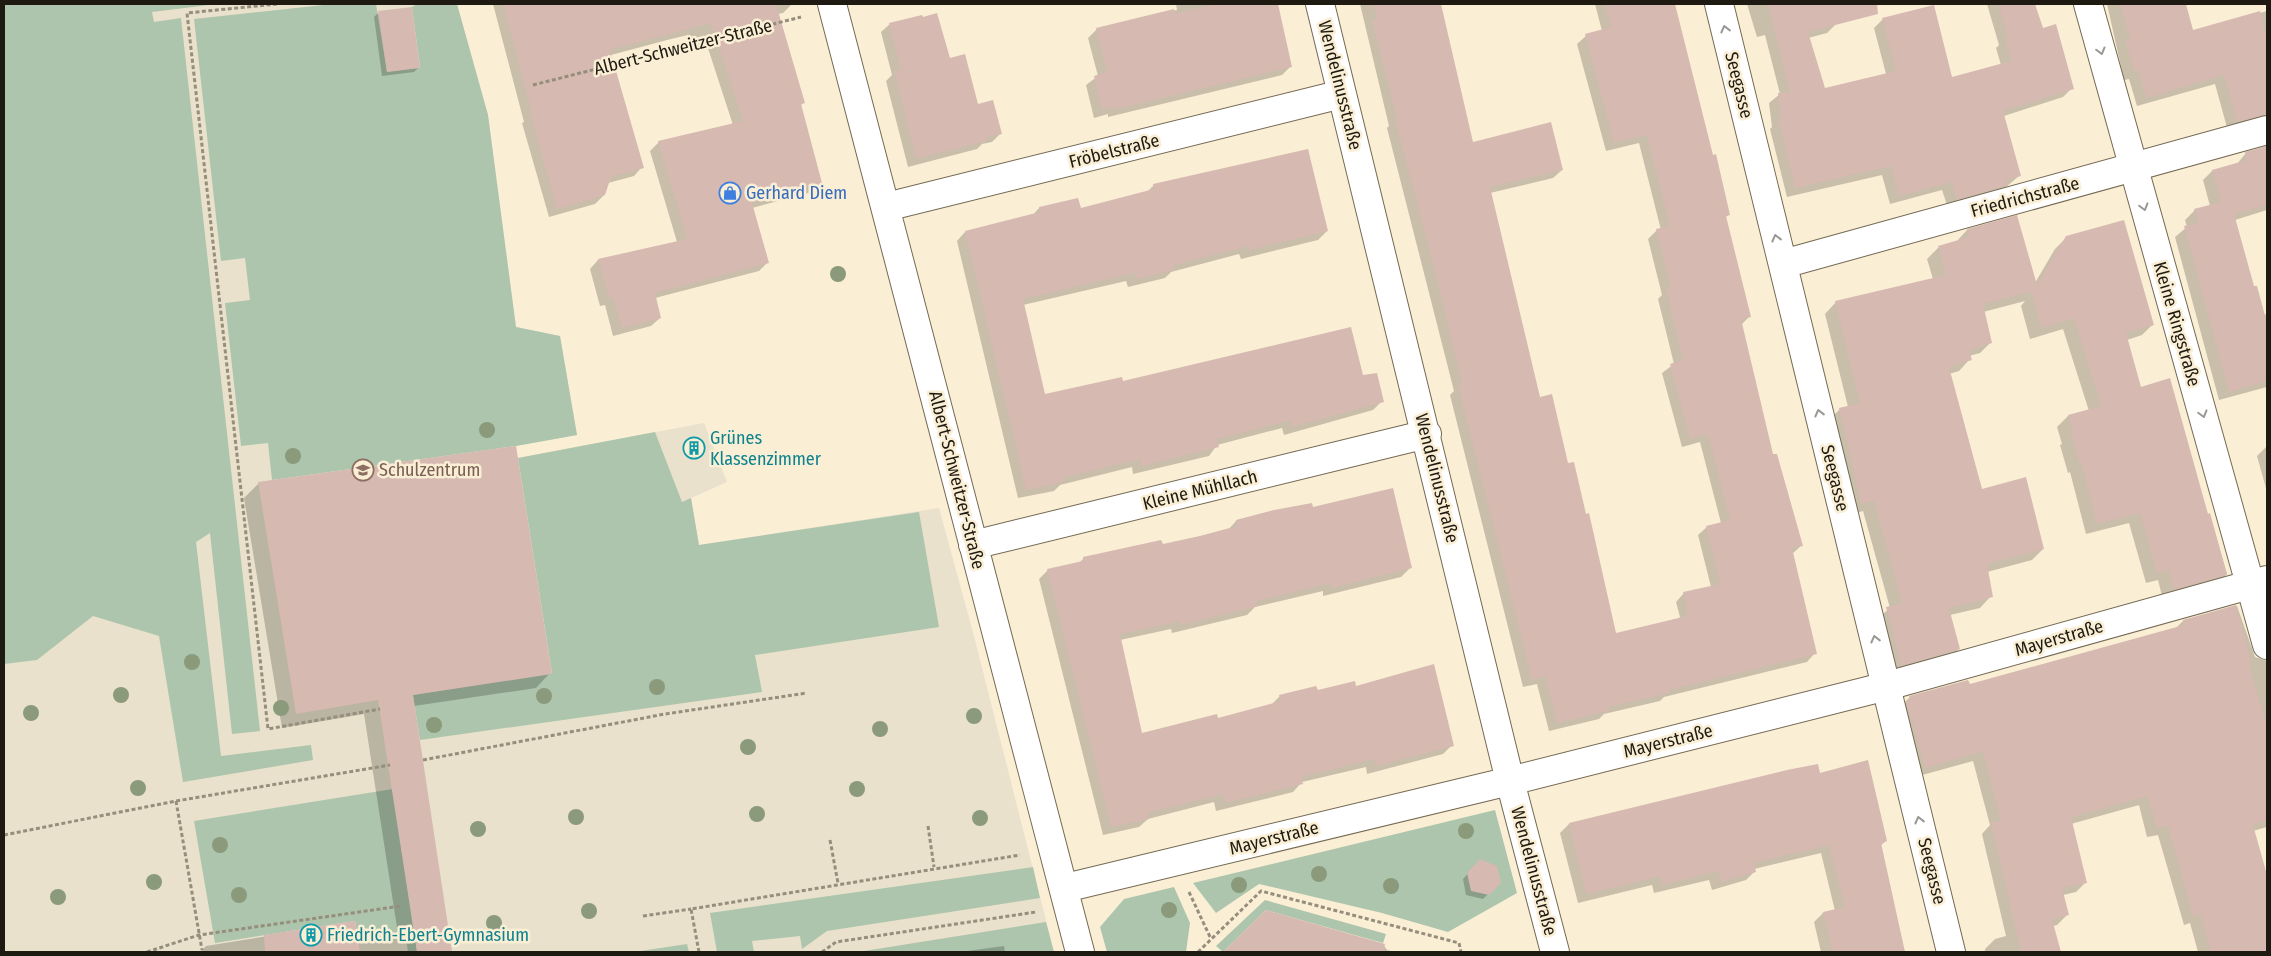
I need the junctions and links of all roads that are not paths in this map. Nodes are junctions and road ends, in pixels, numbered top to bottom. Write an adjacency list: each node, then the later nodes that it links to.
1 (1320, 4): 5 (street, Wendelinusstraße)
2 (1719, 4): 9 (street, Seegasse, one-way to 2)
3 (2088, 4): 7 (street, Kleine Ringstraße, one-way to 7)
4 (833, 6): 8 (street, Albert-Schweitzer-Straße)
5 (1342, 94): 8 (street, Fröbelstraße); 10 (street, Wendelinusstraße)
6 (2267, 130): 7 (street, Friedrichstraße)
7 (2133, 168): 9 (street, Friedrichstraße); 12 (street, Kleine Ringstraße, one-way to 12)
8 (886, 207): 11 (street, Albert-Schweitzer-Straße)
9 (1783, 264): 14 (street, Seegasse, one-way to 9)
10 (1427, 434): 11 (street, Kleine Mühllach); 15 (street, Wendelinusstraße)
11 (973, 545): 16 (street, Albert-Schweitzer-Straße)
12 (2259, 582): 13 (street, Kleine Ringstraße); 14 (street, Mayerstraße)
13 (2267, 645)
14 (1886, 686): 15 (street, Mayerstraße); 19 (street, Seegasse, one-way to 14)
15 (1510, 780): 16 (street, Mayerstraße); 18 (street, Wendelinusstraße)
16 (1067, 897): 17 (street, Albert-Schweitzer-Straße)
17 (1080, 952)
18 (1555, 952)
19 (1951, 952)

